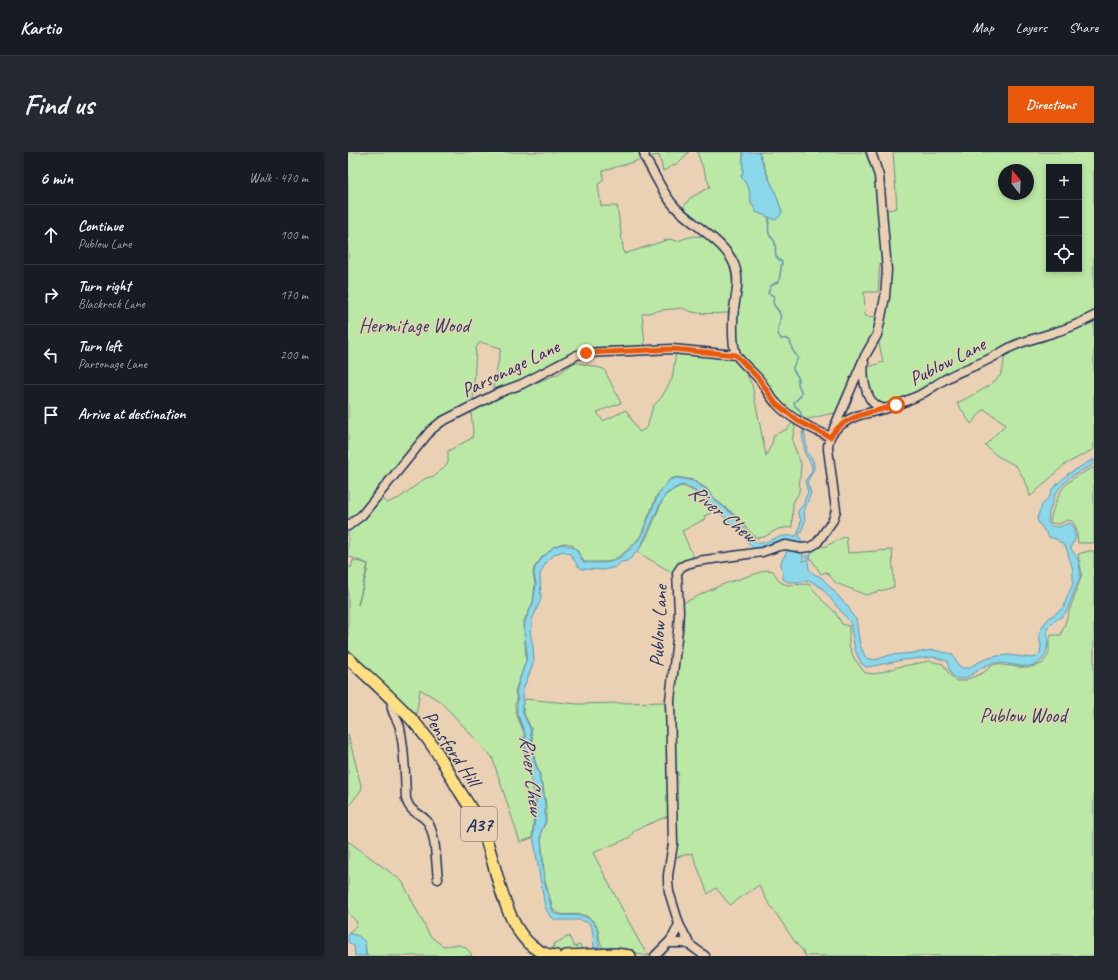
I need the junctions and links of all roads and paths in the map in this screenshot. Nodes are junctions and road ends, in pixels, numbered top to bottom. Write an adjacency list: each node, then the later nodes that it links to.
1 (644, 152): 4 (street)
2 (871, 152): 5 (street)
3 (1094, 316): 6 (street, Publow Lane)
4 (736, 355): 7 (street); 8 (street, Parsonage Lane)
5 (865, 356): 6 (street); 7 (street)
6 (885, 409): 7 (street, Publow Lane)
7 (831, 435): 12 (street, Publow Lane)
8 (348, 526)
9 (348, 658): 10 (highway, Pensford Hill / A37)
10 (393, 700): 11 (street); 16 (highway, Pensford Hill / A37)
11 (438, 879)
12 (679, 924): 13 (street); 14 (street)
13 (668, 942): 14 (street); 19 (street)
14 (690, 945): 20 (street)
15 (591, 955): 17 (highway); 18 (highway)
16 (550, 956)
17 (566, 956)
18 (630, 956)
19 (655, 956)
20 (705, 956)

